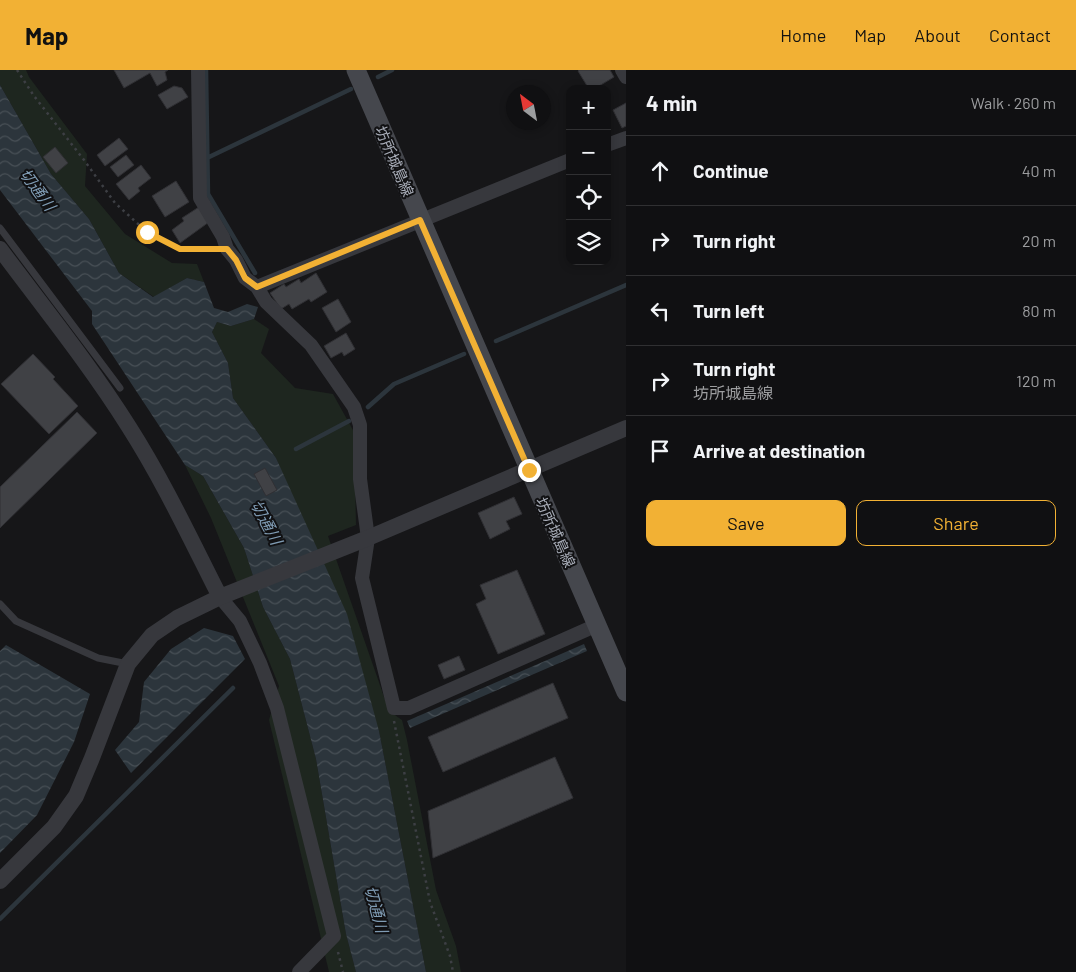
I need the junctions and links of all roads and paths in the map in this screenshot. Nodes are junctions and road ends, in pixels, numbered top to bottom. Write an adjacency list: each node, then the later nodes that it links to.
1 (17, 70): 12 (path)
2 (198, 70): 12 (street)
3 (356, 70): 9 (main road, 坊所城島線)
4 (622, 70): 5 (street)
5 (626, 77)
6 (626, 138): 7 (street)
7 (611, 144)
8 (566, 162): 9 (street)
9 (420, 220): 13 (street); 16 (main road, 坊所城島線)
10 (0, 228): 14 (lane)
11 (0, 249): 18 (street)
12 (227, 249): 13 (street)
13 (257, 287): 17 (street)
14 (120, 388)
15 (626, 428): 16 (street)
16 (529, 470): 17 (street); 20 (main road, 坊所城島線)
17 (368, 538): 18 (street); 23 (street)
18 (220, 597): 21 (street); 25 (street)
19 (0, 604): 21 (lane)
20 (596, 625): 22 (main road, 坊所城島線); 23 (street)
21 (128, 664): 24 (street)
22 (626, 692)
23 (394, 708): 26 (path)
24 (0, 882)
25 (299, 972)
26 (453, 972)

